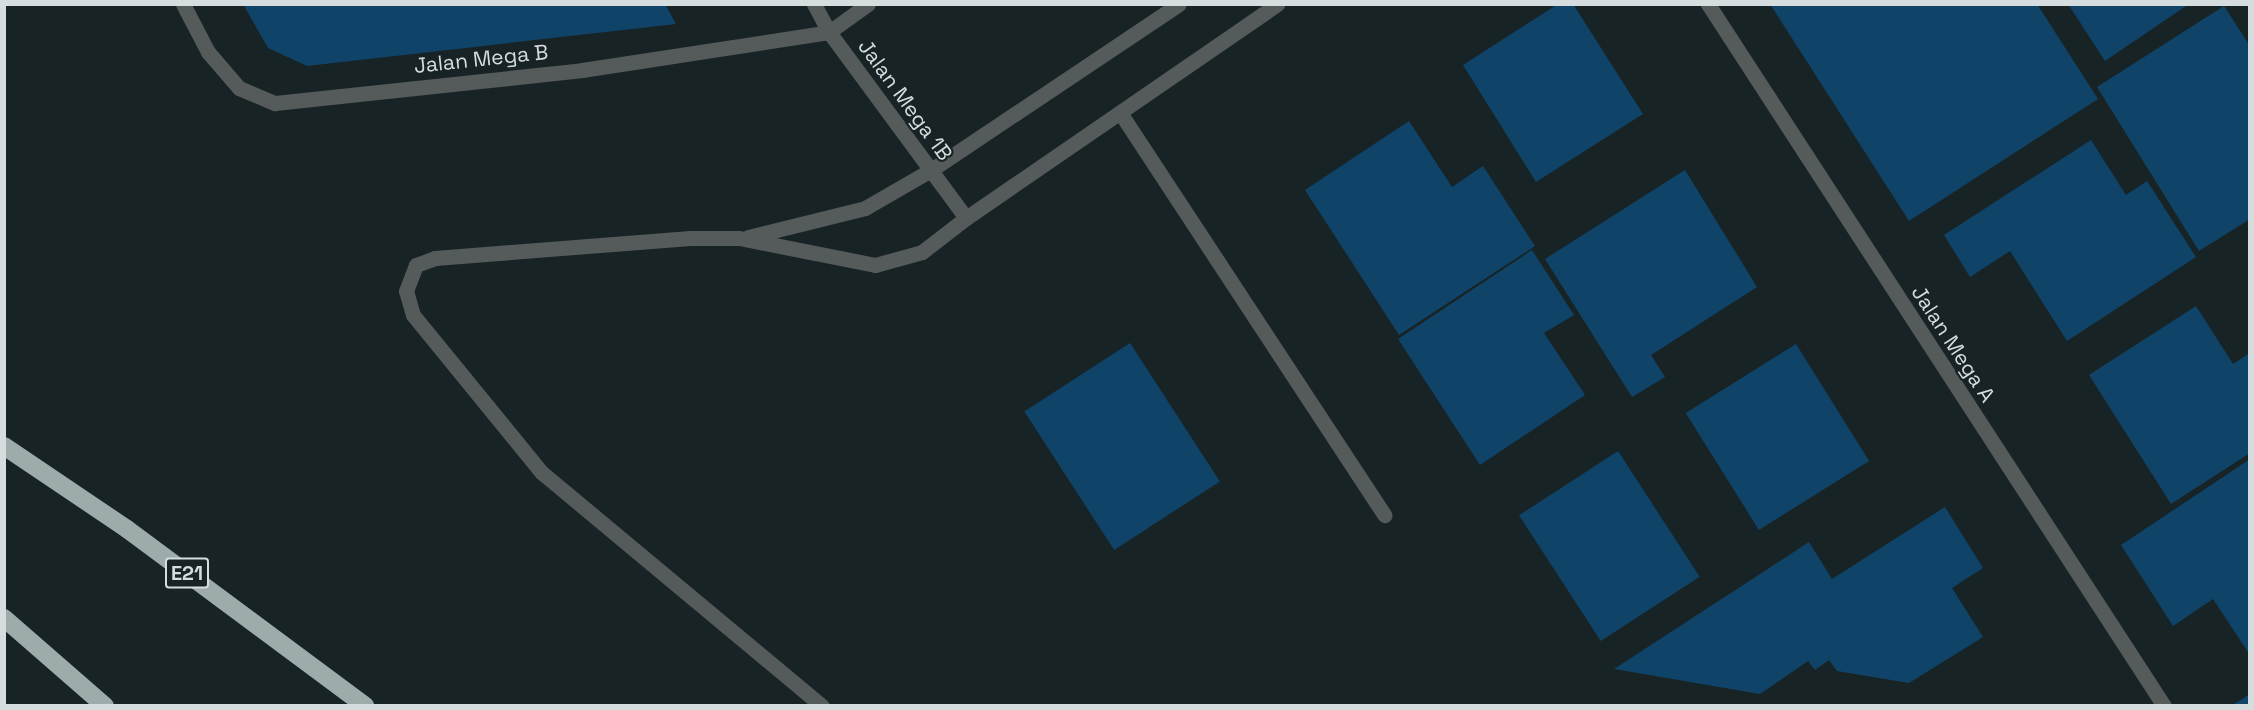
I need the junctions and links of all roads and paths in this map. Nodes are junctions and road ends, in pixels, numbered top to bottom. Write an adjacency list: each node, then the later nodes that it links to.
1 (183, 4): 7 (street, Jalan Mega B)
2 (814, 4): 7 (street, Jalan Mega 1B)
3 (868, 4): 7 (street)
4 (1179, 4): 9 (street)
5 (1277, 4): 8 (street)
6 (1708, 4): 18 (street, Jalan Mega A)
7 (829, 32): 9 (street, Jalan Mega 1B)
8 (1121, 114): 10 (street); 13 (street)
9 (931, 170): 10 (street, Jalan Mega 1B); 11 (street)
10 (966, 218): 11 (street)
11 (739, 238): 17 (street)
12 (4, 446): 16 (highway, E21)
13 (1384, 515)
14 (4, 618): 15 (highway)
15 (105, 705)
16 (365, 705)
17 (822, 705)
18 (2164, 705)

